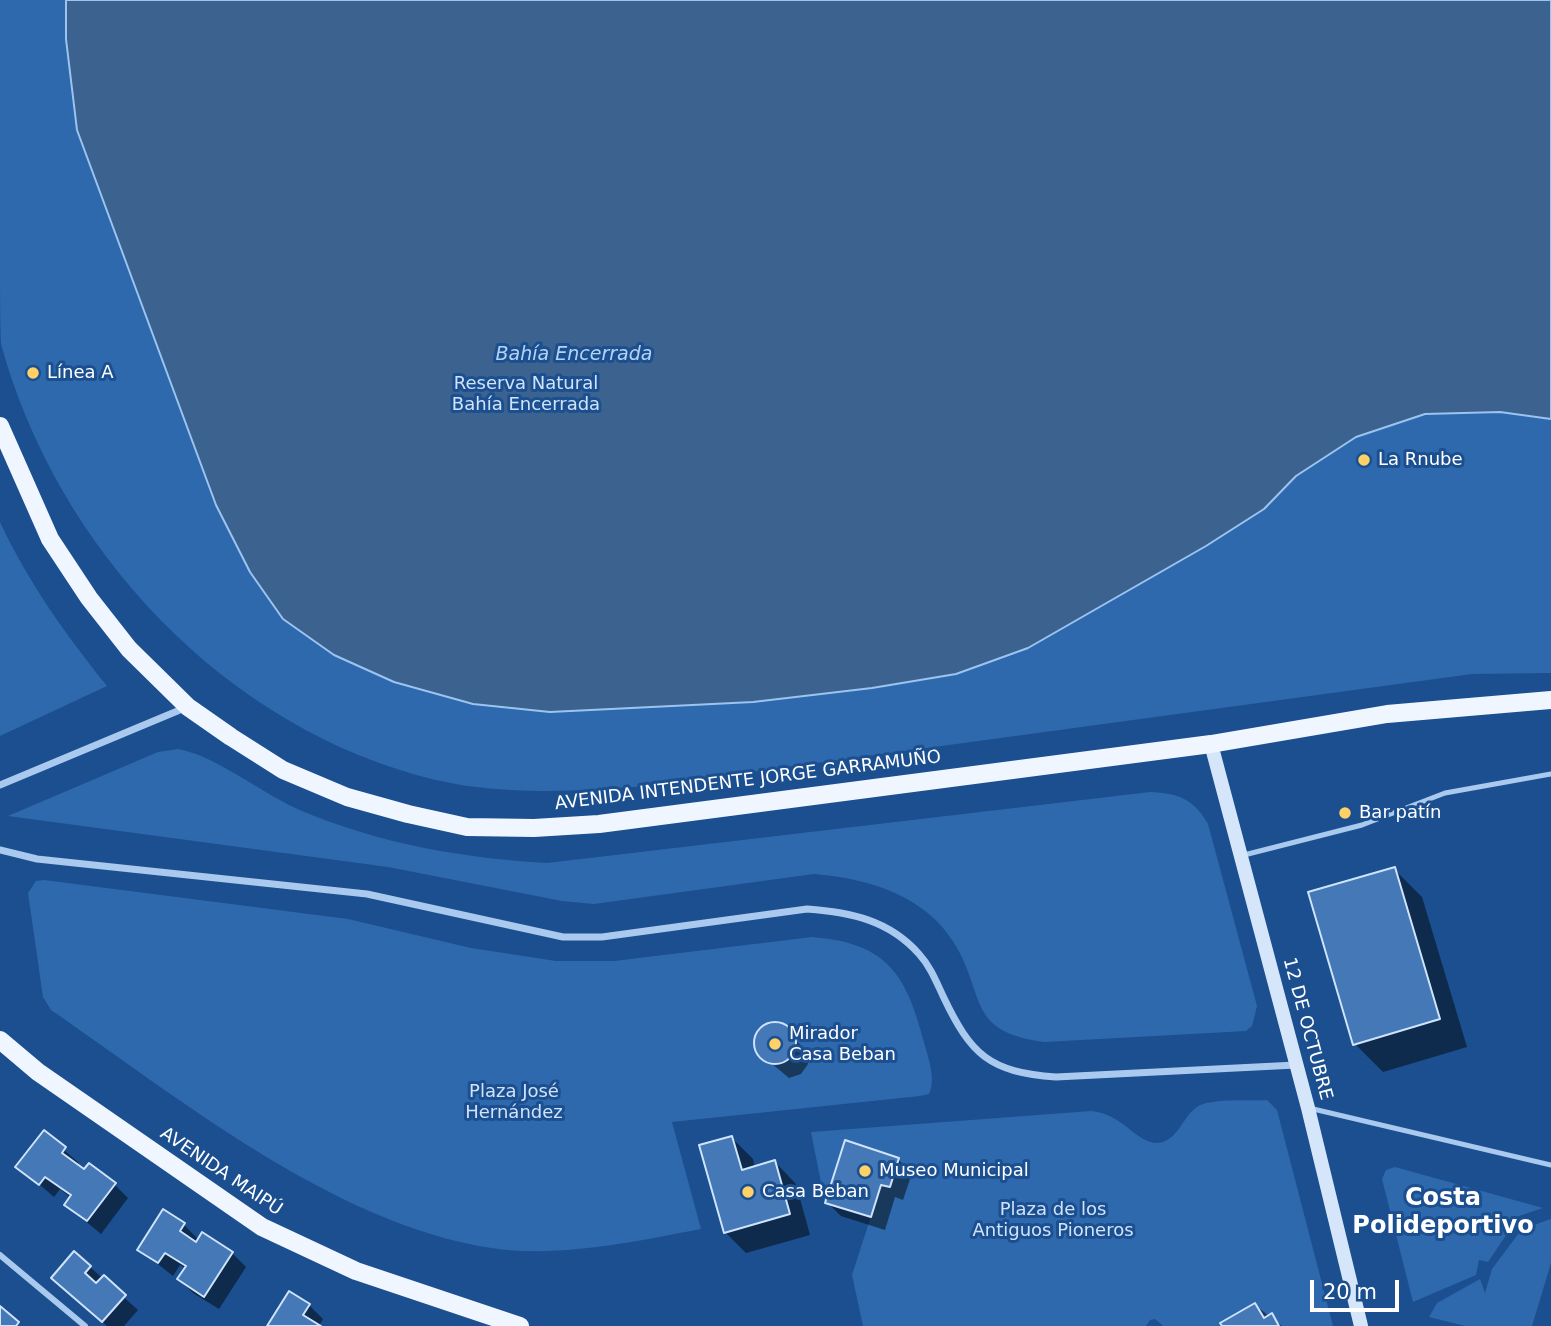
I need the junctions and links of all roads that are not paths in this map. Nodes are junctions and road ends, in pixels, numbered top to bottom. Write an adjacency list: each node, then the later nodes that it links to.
1 (0, 426): 3 (main road, AVENIDA INTENDENTE JORGE GARRAMUÑO)
2 (1551, 700): 4 (main road, AVENIDA INTENDENTE JORGE GARRAMUÑO)
3 (188, 707): 4 (main road, AVENIDA INTENDENTE JORGE GARRAMUÑO); 6 (street)
4 (1211, 744): 8 (main road, 12 DE OCTUBRE)
5 (1551, 774): 8 (lane)
6 (0, 785)
7 (0, 850): 10 (street)
8 (1241, 856): 10 (main road, 12 DE OCTUBRE)
9 (0, 1040): 15 (main road, AVENIDA MAIPÚ)
10 (1297, 1065): 11 (main road, 12 DE OCTUBRE)
11 (1308, 1108): 12 (lane); 16 (main road, 12 DE OCTUBRE)
12 (1551, 1165)
13 (0, 1255): 14 (street)
14 (85, 1326)
15 (520, 1326)
16 (1361, 1326)

